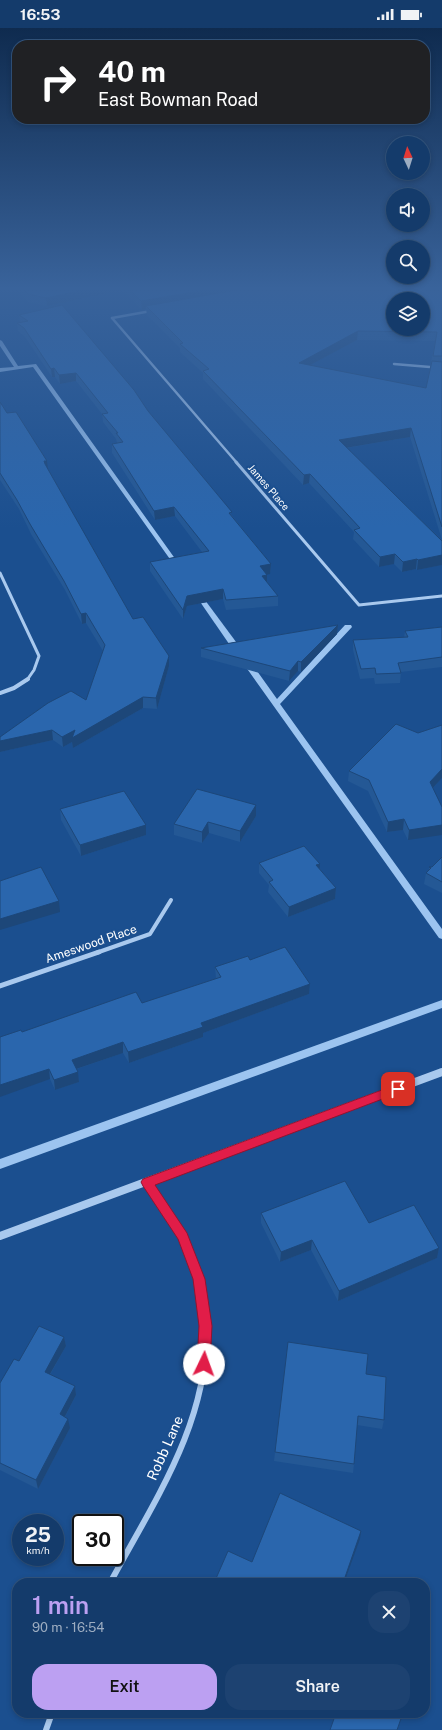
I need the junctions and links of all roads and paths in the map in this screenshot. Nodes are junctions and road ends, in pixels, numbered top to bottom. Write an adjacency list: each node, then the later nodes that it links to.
1 (156, 369): 3 (street, James Place)
2 (0, 573): 4 (street)
3 (442, 596)
4 (0, 693)
5 (171, 900): 6 (street, Ameswood Place)
6 (0, 986)
7 (442, 1072): 8 (street)
8 (147, 1182): 9 (street); 10 (street, Robb Lane)
9 (0, 1236)
10 (113, 1578)
11 (50, 1718): 12 (street)
12 (46, 1730)

